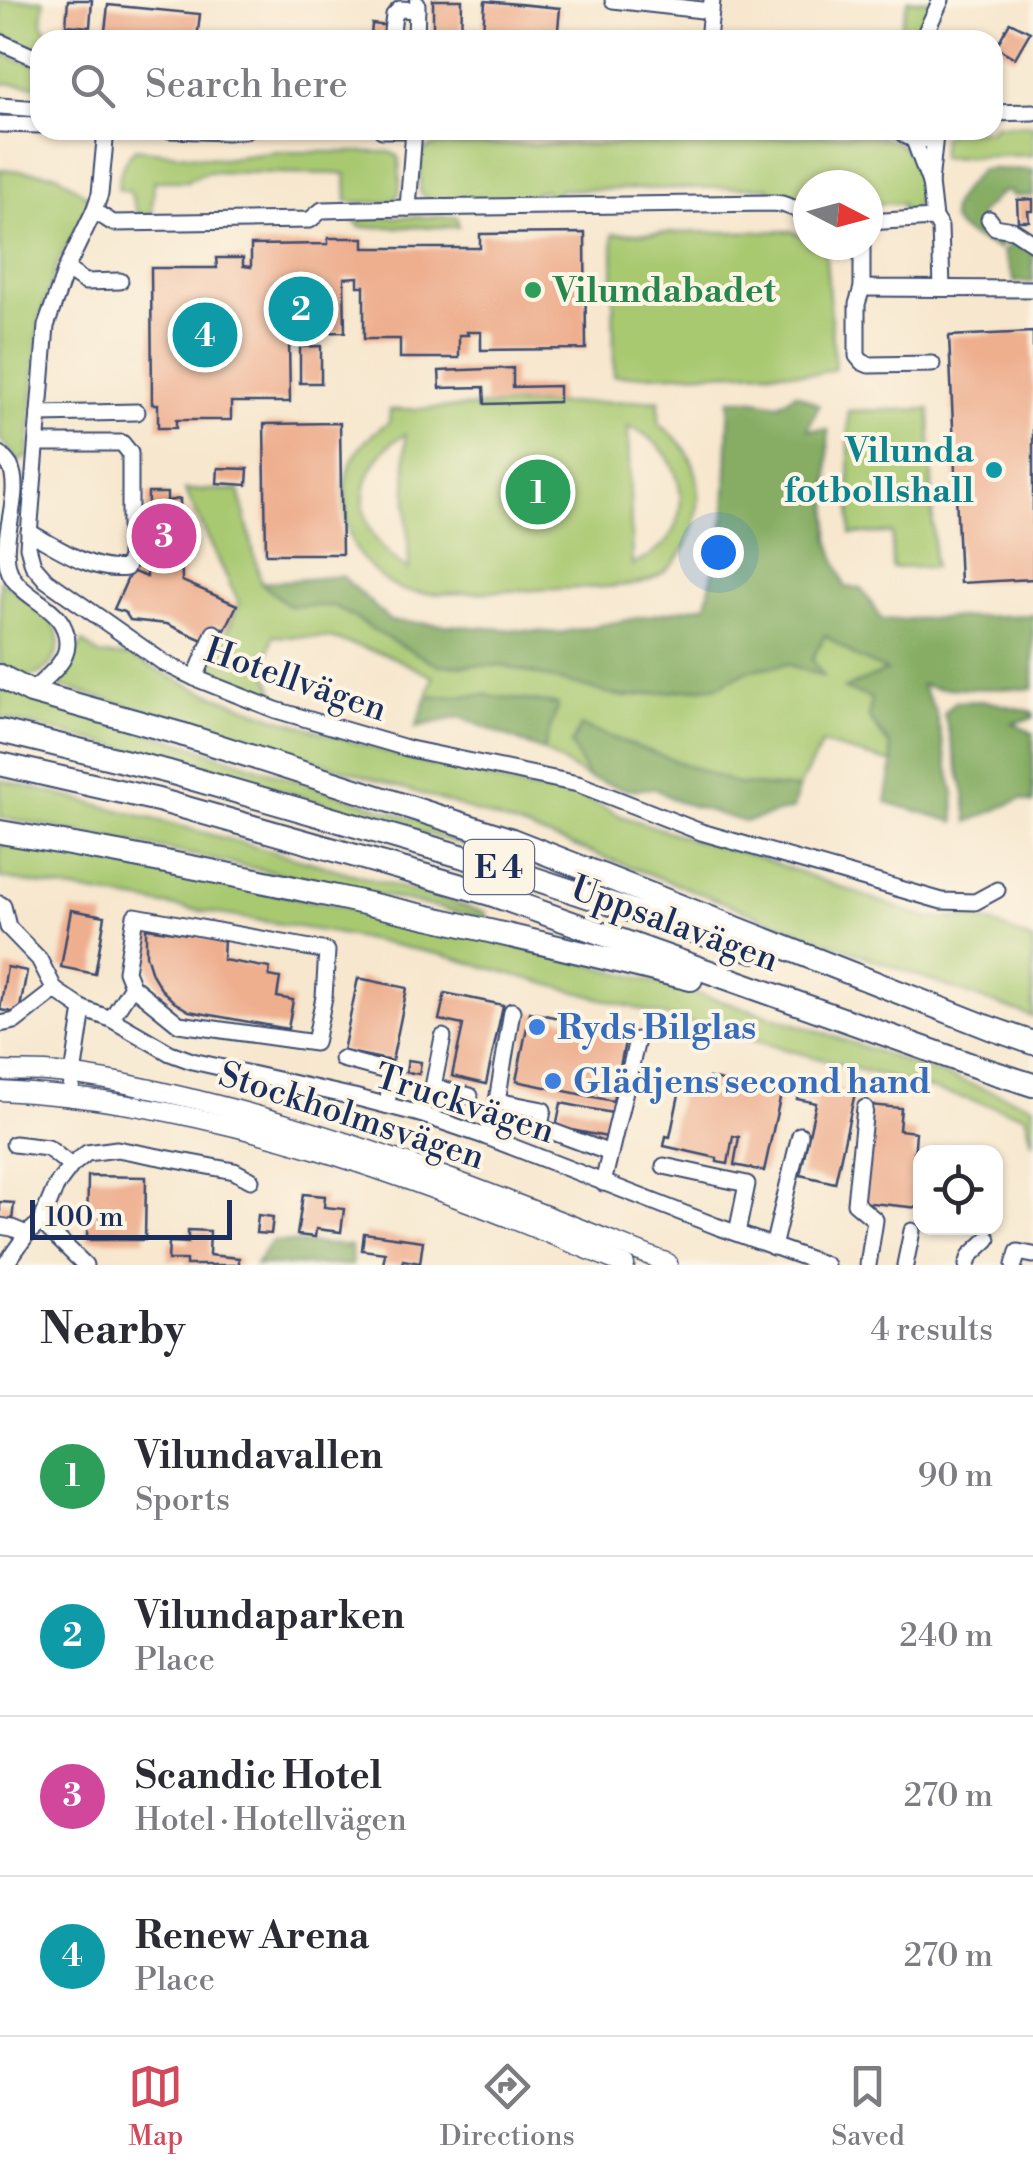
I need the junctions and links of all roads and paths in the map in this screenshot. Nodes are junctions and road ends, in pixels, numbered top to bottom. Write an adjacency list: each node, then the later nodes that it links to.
1 (613, 0): 4 (street)
2 (941, 0): 7 (street)
3 (417, 5): 5 (street); 6 (street)
4 (712, 6)
5 (393, 30)
6 (416, 30)
7 (927, 30)
8 (0, 42): 9 (street)
9 (30, 55)
10 (0, 106): 11 (street)
11 (30, 108)
12 (1033, 112): 13 (street)
13 (1003, 113)
14 (0, 124): 15 (street)
15 (30, 126)
16 (105, 140): 24 (street, Hotellvägen)
17 (413, 140): 22 (street)
18 (914, 140): 19 (street); 21 (street)
19 (924, 140)
20 (937, 140): 21 (street)
21 (930, 183): 25 (street)
22 (408, 208): 23 (street); 24 (street)
23 (793, 208)
24 (94, 211): 30 (street, Hotellvägen)
25 (934, 218): 27 (street); 33 (street)
26 (990, 219): 28 (street)
27 (883, 221)
28 (1033, 243)
29 (862, 260): 32 (street)
30 (66, 268): 31 (street); 37 (street, Hotellvägen)
31 (120, 281)
32 (862, 288): 33 (street); 35 (street)
33 (942, 288): 34 (street)
34 (1033, 289)
35 (932, 364)
36 (137, 412): 37 (street)
37 (39, 414): 38 (street, Hotellvägen)
38 (37, 443): 40 (street, Hotellvägen); 40 (street)
39 (0, 454): 44 (street)
40 (30, 532): 43 (street, Hotellvägen)
41 (214, 633): 43 (street)
42 (0, 676): 44 (highway)
43 (195, 678): 48 (street, Hotellvägen)
44 (30, 692): 56 (highway)
45 (0, 731): 56 (highway, Uppsalavägen / E 4)
46 (0, 764): 61 (highway, Uppsalavägen / E 4)
47 (0, 832): 61 (highway)
48 (996, 890)
49 (2, 913): 51 (street)
50 (132, 986): 50 (street); 54 (street)
51 (55, 990): 52 (street, Truckvägen); 55 (street)
52 (83, 1010): 54 (street, Truckvägen); 63 (street)
53 (512, 1011): 69 (street)
54 (111, 1019): 70 (street, Truckvägen)
55 (0, 1024)
56 (990, 1028): 59 (highway, E 4)
57 (443, 1037): 65 (street)
58 (637, 1040): 76 (street)
59 (1033, 1043)
60 (342, 1058): 70 (street)
61 (982, 1069): 64 (highway, Uppsalavägen / E 4)
62 (0, 1071): 63 (main road, Stockholmsvägen)
63 (73, 1076): 67 (street); 91 (main road, Stockholmsvägen)
64 (1033, 1085)
65 (432, 1088): 68 (street); 72 (street)
66 (0, 1091): 67 (main road, Stockholmsvägen)
67 (70, 1095): 86 (main road, Stockholmsvägen)
68 (470, 1096)
69 (497, 1101): 74 (street); 76 (street)
70 (386, 1105): 72 (street, Truckvägen)
71 (866, 1108): 96 (street)
72 (420, 1114): 74 (street, Truckvägen)
73 (800, 1135): 88 (street)
74 (487, 1137): 80 (street, Truckvägen)
75 (14, 1144): 77 (street)
76 (610, 1153): 80 (street)
77 (71, 1166): 79 (street); 81 (street)
78 (664, 1166): 84 (street)
79 (252, 1180)
80 (603, 1183): 84 (street, Truckvägen)
81 (41, 1222): 85 (street); 92 (street)
82 (0, 1226): 85 (street)
83 (912, 1231): 97 (street)
84 (737, 1233): 88 (street, Truckvägen)
85 (27, 1234): 90 (street)
86 (561, 1238): 93 (main road, Stockholmsvägen); 94 (main road, Stockholmsvägen)
87 (988, 1239): 98 (street)
88 (774, 1247): 95 (street, Truckvägen)
89 (1033, 1254): 99 (street)
90 (5, 1259)
91 (662, 1263)
92 (85, 1265)
93 (608, 1265)
94 (625, 1265)
95 (826, 1265)
96 (868, 1265)
97 (905, 1265)
98 (967, 1265)
99 (1014, 1265)

